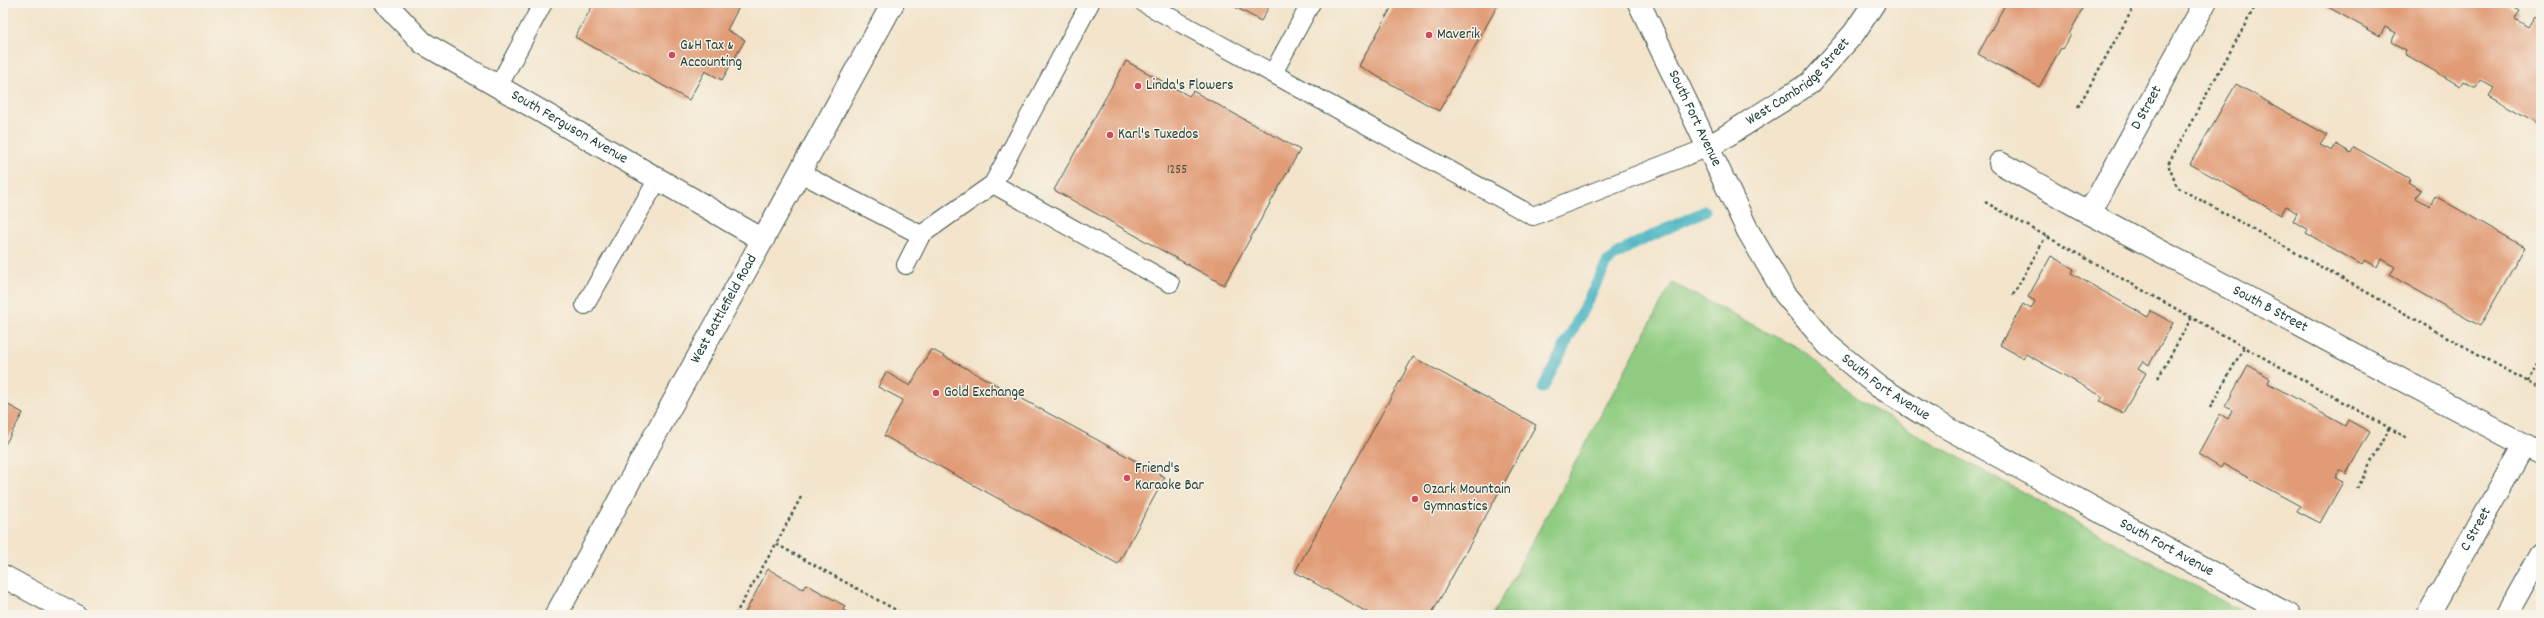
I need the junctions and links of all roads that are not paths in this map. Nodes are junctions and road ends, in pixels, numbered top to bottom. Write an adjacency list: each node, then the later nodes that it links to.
1 (385, 3): 12 (street, South Ferguson Avenue)
2 (542, 3): 12 (lane)
3 (893, 3): 15 (street, West Battlefield Road)
4 (1090, 3): 17 (lane)
5 (1144, 3): 10 (lane)
6 (1311, 3): 11 (lane)
7 (1639, 3): 13 (street, South Fort Avenue)
8 (1874, 3): 13 (street, West Cambridge Street)
9 (2205, 3): 18 (street, D Street)
10 (1162, 7): 11 (lane)
11 (1273, 73): 13 (lane)
12 (498, 87): 16 (street, South Ferguson Avenue)
13 (1709, 147): 29 (street, South Fort Avenue)
14 (2000, 163): 18 (street, South B Street)
15 (800, 172): 19 (lane); 20 (street, West Battlefield Road)
16 (658, 179): 20 (street, South Ferguson Avenue); 23 (lane)
17 (993, 184): 19 (lane); 22 (lane)
18 (2089, 214): 24 (street, South B Street)
19 (921, 235): 21 (lane)
20 (763, 240): 28 (street, West Battlefield Road)
21 (906, 265)
22 (1170, 283)
23 (585, 305)
24 (2533, 450): 30 (street, C Street)
25 (2541, 554): 31 (street)
26 (3, 576): 27 (street)
27 (75, 615)
28 (556, 615)
29 (2289, 615)
30 (2428, 615)
31 (2507, 615)

